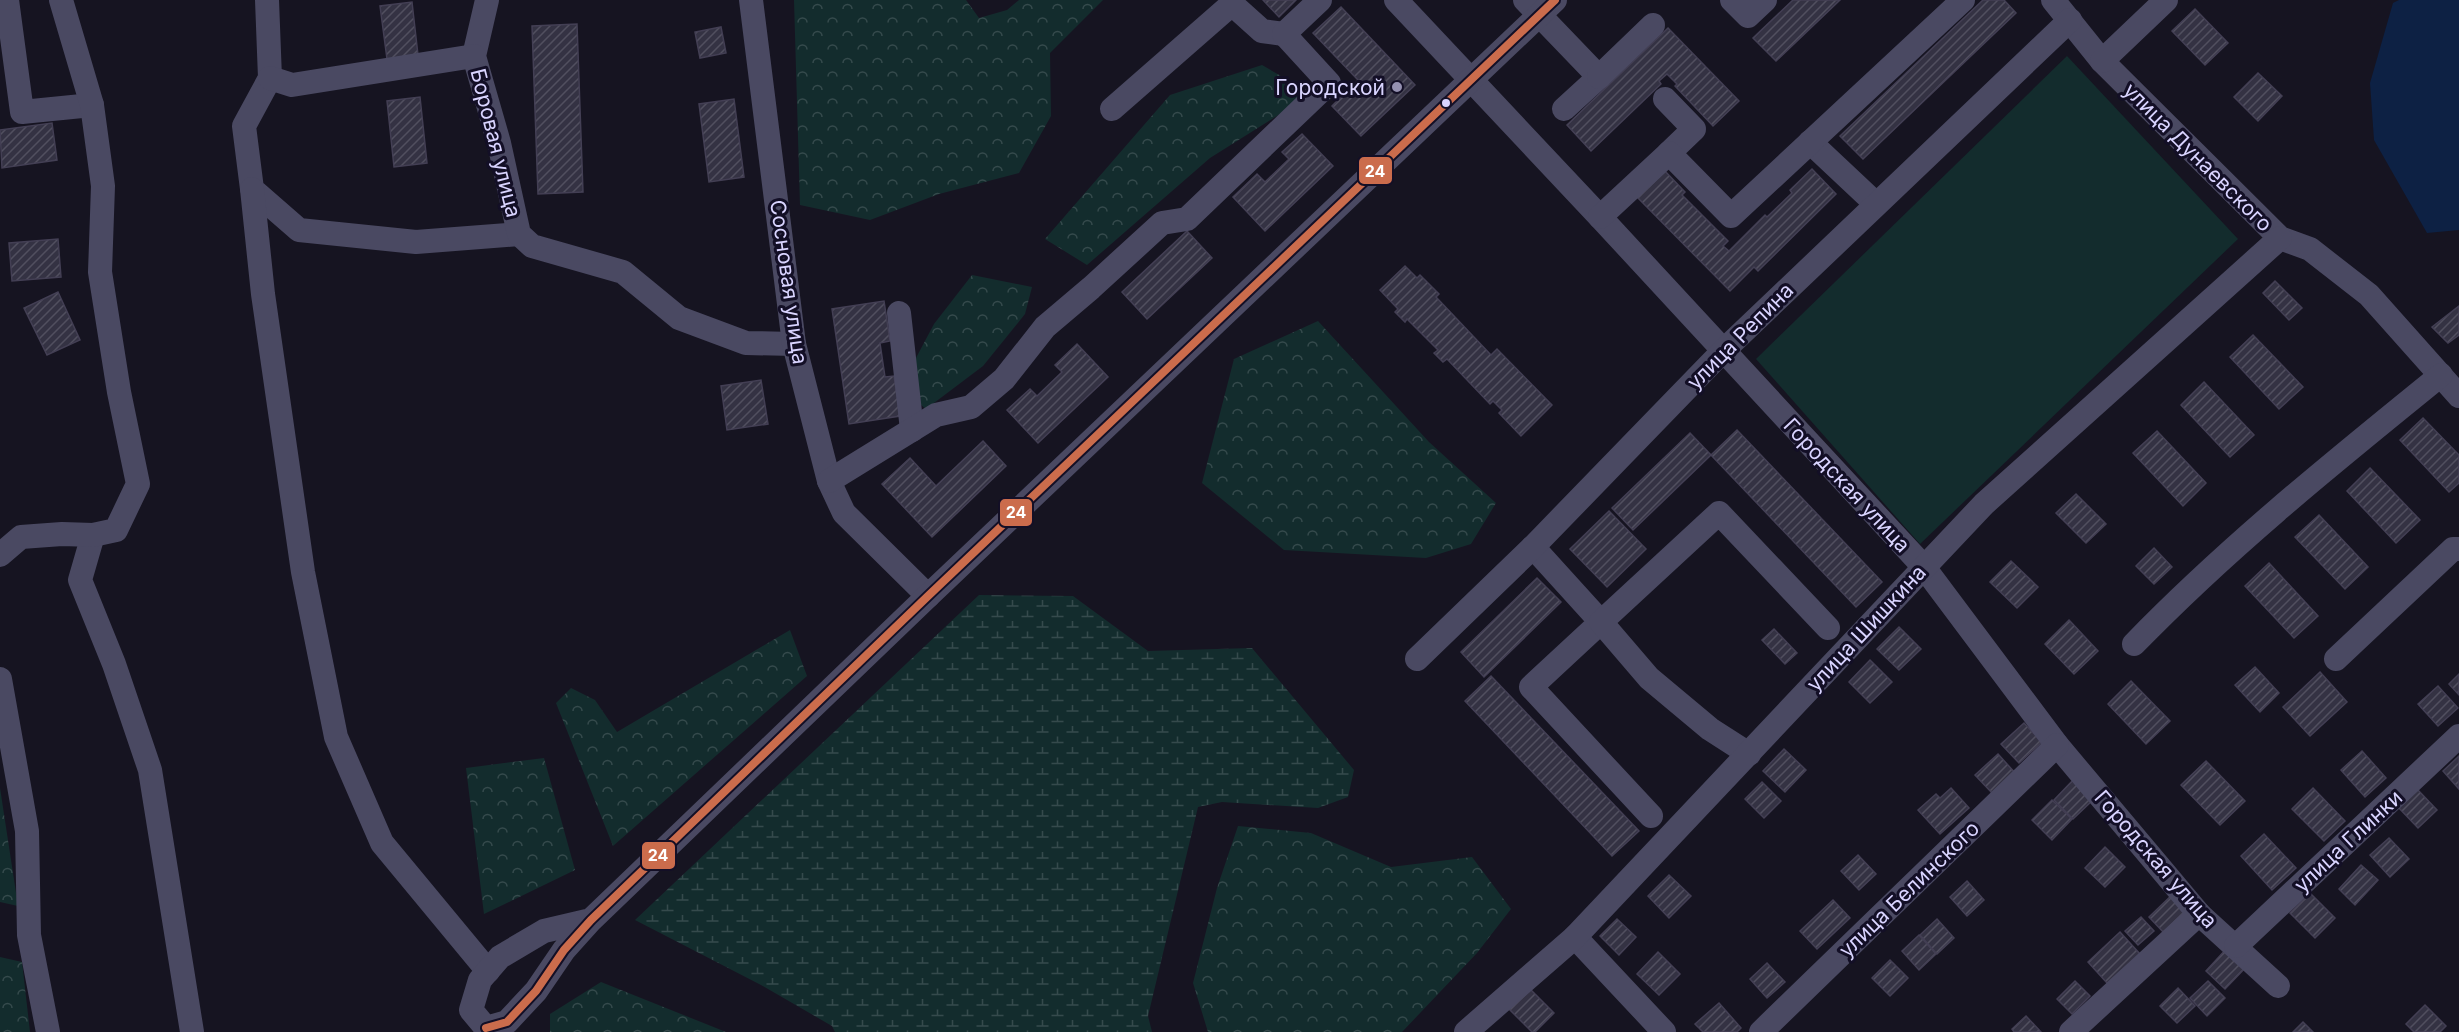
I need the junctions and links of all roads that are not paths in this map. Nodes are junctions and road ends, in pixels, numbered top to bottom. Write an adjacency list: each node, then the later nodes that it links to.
1 (7, 0): 23 (street)
2 (61, 0): 23 (street)
3 (267, 0): 20 (street)
4 (487, 0): 17 (street, Боровая улица)
5 (751, 0): 34 (street, Сосновая улица)
6 (1320, 0): 16 (street)
7 (1395, 0): 21 (street, Городская улица)
8 (1732, 0): 9 (street)
9 (1765, 0)
10 (1963, 0): 26 (street)
11 (2053, 0): 14 (street, улица Дунаевского)
12 (2166, 0): 18 (street)
13 (1540, 5): 19 (street); 21 (street)
14 (2070, 20): 18 (street, улица Дунаевского); 29 (street, улица Репина)
15 (1653, 25): 19 (street)
16 (1284, 34): 24 (street); 38 (street)
17 (474, 56): 20 (street); 31 (street, Боровая улица)
18 (2102, 61): 32 (street, улица Дунаевского)
19 (1599, 77): 25 (street)
20 (270, 78): 28 (street)
21 (1471, 80): 30 (street, Городская улица); 45 (street)
22 (1665, 99): 27 (street)
23 (92, 105): 40 (street)
24 (1112, 109)
25 (1564, 109)
26 (1810, 142): 27 (street); 29 (street)
27 (1669, 153): 30 (street)
28 (252, 189): 31 (street); 60 (street)
29 (1876, 204): 35 (street, улица Репина)
30 (1600, 217): 35 (street, Городская улица)
31 (519, 234): 34 (street, Боровая улица)
32 (2280, 238): 36 (street, улица Дунаевского); 44 (street, улица Шишкина)
33 (899, 313): 38 (street)
34 (794, 344): 39 (street, Сосновая улица)
35 (1724, 351): 41 (street, улица Репина); 44 (street, Городская улица)
36 (2441, 375): 37 (street, улица Дунаевского); 48 (street)
37 (2459, 396)
38 (912, 430): 39 (street)
39 (829, 481): 45 (street, Сосновая улица)
40 (93, 535): 43 (street); 64 (street)
41 (1533, 547): 46 (street); 49 (street, улица Репина)
42 (2459, 549): 50 (street)
43 (0, 555)
44 (1923, 566): 53 (street, Городская улица); 54 (street, улица Шишкина)
45 (928, 596): 57 (street)
46 (1601, 622): 47 (street); 54 (street); 55 (street)
47 (1828, 628)
48 (2134, 644)
49 (1417, 659)
50 (2336, 659)
51 (0, 679): 63 (street)
52 (2459, 736): 59 (street, улица Глинки)
53 (2057, 745): 56 (street, Городская улица); 67 (street, улица Белинского)
54 (1749, 754): 58 (street, улица Шишкина)
55 (1651, 816)
56 (2199, 914): 59 (street, Городская улица); 68 (street)
57 (591, 920): 60 (street); 62 (street)
58 (1575, 937): 65 (street, улица Шишкина); 66 (street)
59 (2236, 946): 61 (street, Городская улица)
60 (488, 971): 62 (street)
61 (2278, 986)
62 (509, 1027)
63 (48, 1032)
64 (192, 1032)
65 (1466, 1032)
66 (1664, 1032)
67 (1761, 1032)
68 (2072, 1032)

